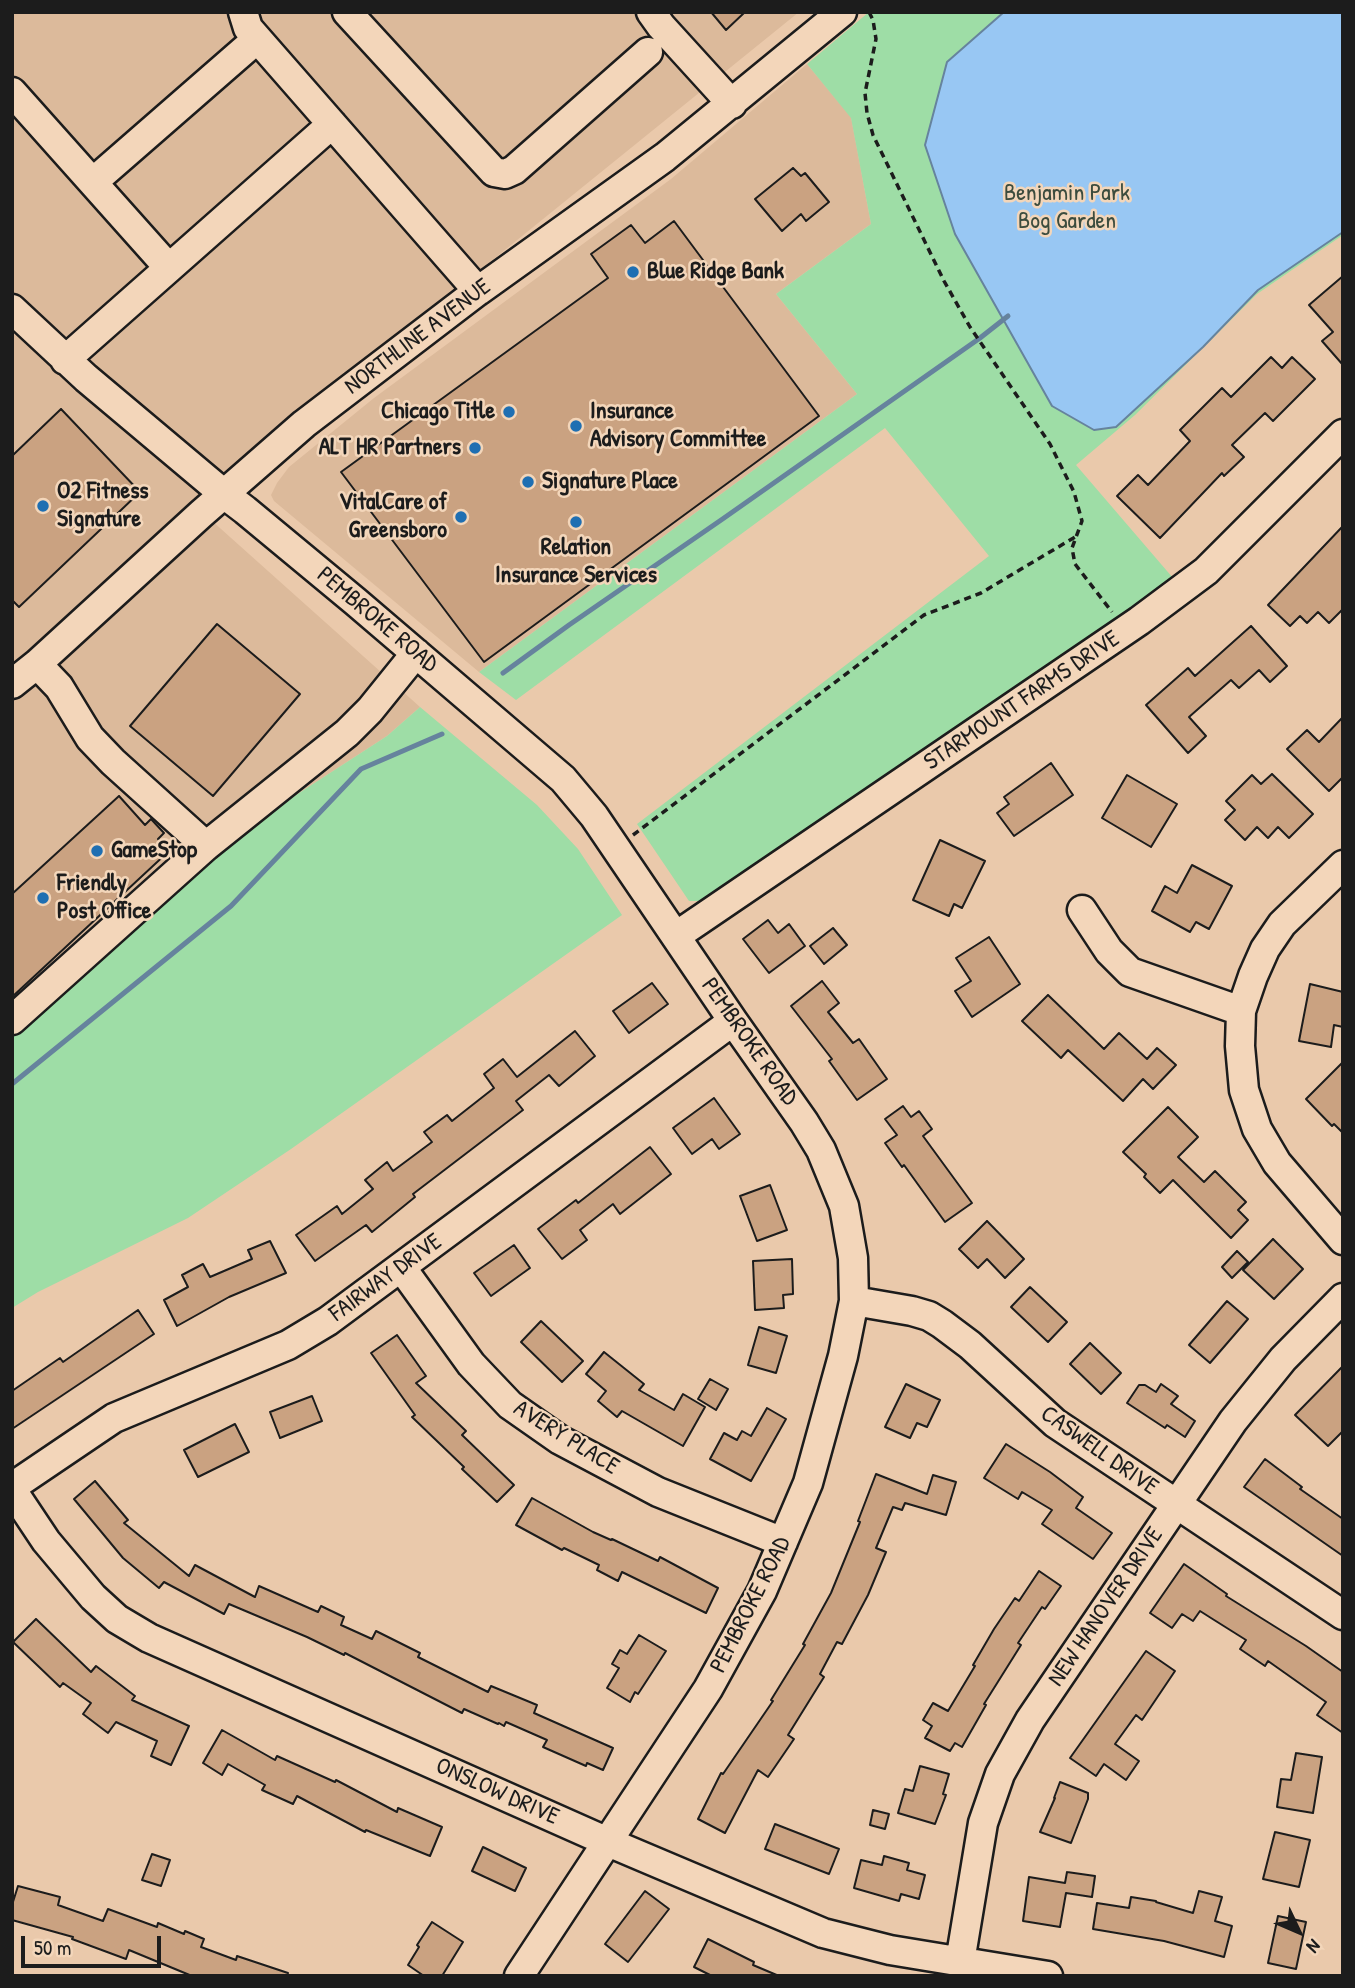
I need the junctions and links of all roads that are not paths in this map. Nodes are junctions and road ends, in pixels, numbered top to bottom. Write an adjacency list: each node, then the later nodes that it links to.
1 (243, 12): 5 (street)
2 (347, 12): 6 (street)
3 (651, 12): 8 (street)
4 (842, 12): 8 (street, NORTHLINE AVENUE)
5 (257, 39): 9 (street); 10 (street)
6 (648, 52)
7 (12, 92): 10 (street)
8 (732, 104): 12 (street, NORTHLINE AVENUE)
9 (332, 124): 11 (street); 12 (street)
10 (93, 182): 11 (street)
11 (169, 268): 14 (street)
12 (478, 291): 16 (street, NORTHLINE AVENUE)
13 (12, 309): 14 (street, PEMBROKE ROAD)
14 (65, 360): 16 (street, PEMBROKE ROAD)
15 (1343, 435): 23 (street, STARMOUNT FARMS DRIVE)
16 (224, 495): 17 (street, PEMBROKE ROAD); 18 (street, NORTHLINE AVENUE)
17 (416, 653): 20 (street); 23 (street, PEMBROKE ROAD)
18 (37, 664): 19 (street, NORTHLINE AVENUE); 20 (street)
19 (12, 684)
20 (206, 846): 25 (street)
21 (1343, 865): 24 (street)
22 (1082, 910): 24 (street)
23 (676, 936): 26 (street, PEMBROKE ROAD)
24 (1241, 1011): 27 (street)
25 (12, 1020)
26 (733, 1021): 28 (street, FAIRWAY DRIVE); 30 (street, PEMBROKE ROAD)
27 (1343, 1240)
28 (401, 1267): 31 (street, FAIRWAY DRIVE); 33 (street, AVERY PLACE)
29 (1343, 1298): 32 (street, NEW HANOVER DRIVE)
30 (854, 1301): 32 (street, CASWELL DRIVE); 33 (street, PEMBROKE ROAD)
31 (12, 1489): 35 (street, ONSLOW DRIVE)
32 (1175, 1504): 34 (street, CASWELL DRIVE); 36 (street, NEW HANOVER DRIVE)
33 (783, 1542): 35 (street, PEMBROKE ROAD)
34 (1343, 1615)
35 (608, 1842): 36 (street, ONSLOW DRIVE); 37 (street, PEMBROKE ROAD)
36 (960, 1962): 38 (street, ONSLOW DRIVE)
37 (519, 1976)
38 (1048, 1976)

